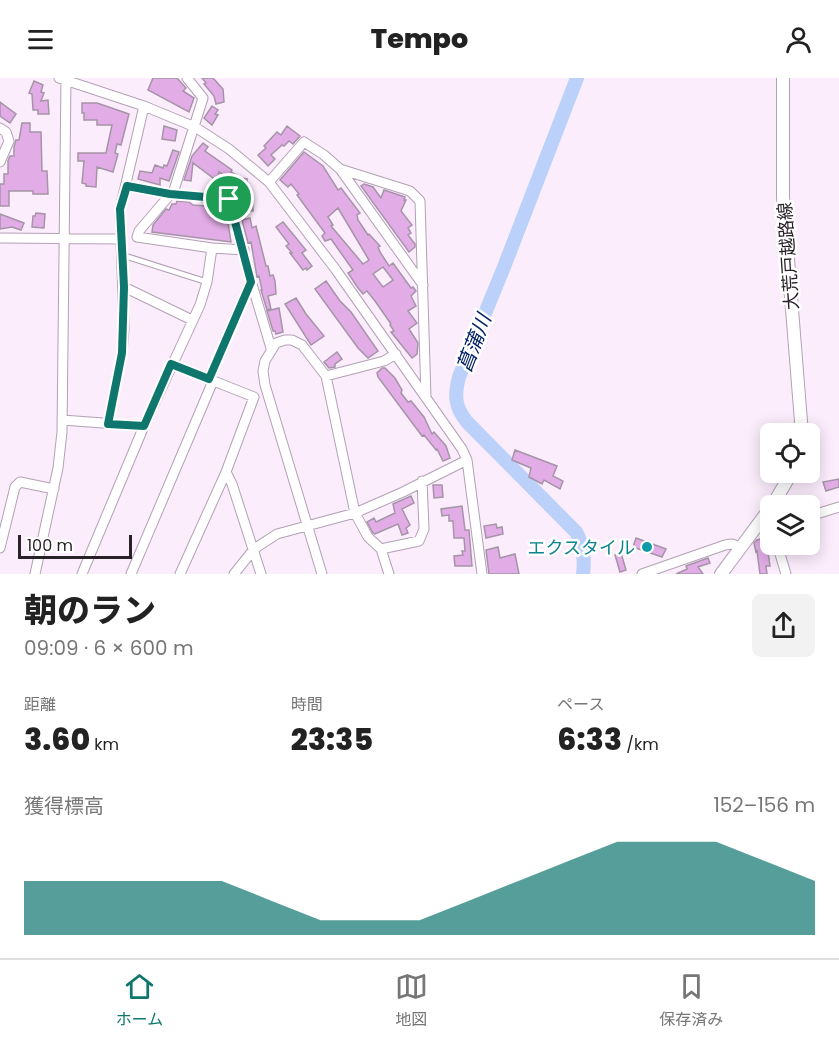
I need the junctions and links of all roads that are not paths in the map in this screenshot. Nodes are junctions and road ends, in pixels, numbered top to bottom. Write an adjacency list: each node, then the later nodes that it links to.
1 (187, 78): 5 (street)
2 (783, 78): 30 (main road, 大荒戸越路線)
3 (64, 79): 4 (street); 13 (street)
4 (144, 106): 5 (street); 10 (street)
5 (195, 127): 9 (street); 11 (street)
6 (0, 128): 7 (street)
7 (0, 162)
8 (340, 169): 9 (street); 20 (street); 20 (street)
9 (269, 182): 24 (street)
10 (127, 186): 11 (street); 14 (street)
11 (170, 194): 15 (street); 16 (street)
12 (0, 238): 13 (street)
13 (66, 239): 14 (street); 29 (street)
14 (121, 239): 17 (street)
15 (212, 248): 16 (street); 18 (street)
16 (244, 250): 19 (street)
17 (122, 255): 18 (lane); 21 (street)
18 (207, 282): 22 (street)
19 (251, 282): 23 (street); 27 (street)
20 (423, 285): 28 (street)
21 (124, 287): 22 (street); 31 (street)
22 (192, 320): 25 (street)
23 (271, 348): 26 (street); 40 (street)
24 (396, 354): 26 (street); 28 (street)
25 (171, 364): 27 (street); 32 (street)
26 (326, 376): 38 (street)
27 (211, 380): 34 (street); 49 (street)
28 (426, 398): 33 (street)
29 (62, 420): 31 (street); 36 (street)
30 (801, 423)
31 (108, 424): 32 (street)
32 (144, 426): 48 (street)
33 (467, 459): 35 (street); 55 (street)
34 (226, 472): 44 (street); 50 (street)
35 (422, 481): 38 (street); 45 (street)
36 (54, 489): 42 (street); 47 (street)
37 (839, 507): 39 (street)
38 (355, 513): 40 (street); 45 (street)
39 (820, 513)
40 (306, 525): 44 (street); 53 (street)
41 (760, 530): 43 (main road)
42 (0, 548)
43 (740, 548): 56 (street); 57 (main road)
44 (254, 549): 51 (street); 52 (street)
45 (381, 549): 54 (street)
46 (780, 555): 58 (street)
47 (35, 574)
48 (82, 574)
49 (131, 574)
50 (180, 574)
51 (234, 574)
52 (261, 574)
53 (322, 574)
54 (390, 574)
55 (482, 574)
56 (642, 574)
57 (721, 574)
58 (786, 574)

